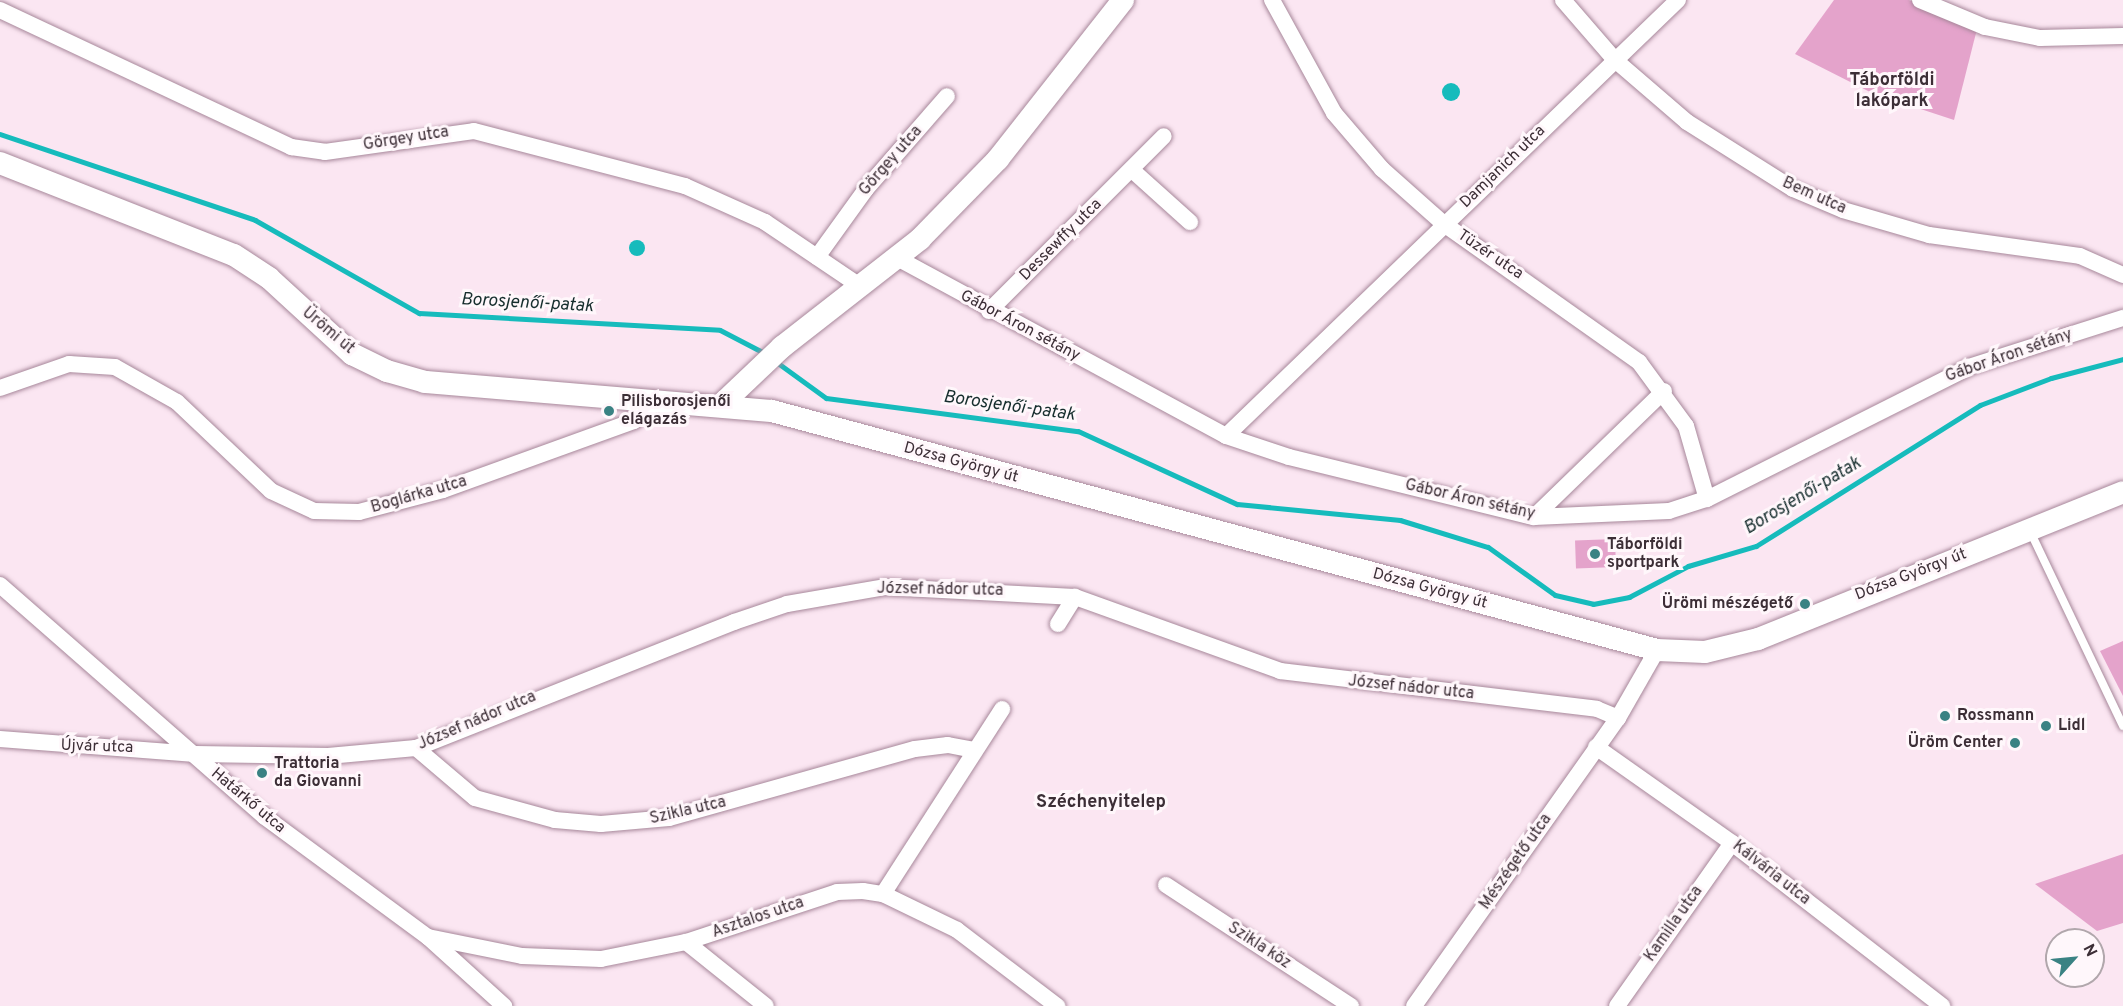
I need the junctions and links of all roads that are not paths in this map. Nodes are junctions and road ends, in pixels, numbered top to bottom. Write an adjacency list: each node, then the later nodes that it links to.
1 (1123, 0): 16 (main road)
2 (1272, 0): 14 (street, Tüzér utca)
3 (1563, 0): 8 (street, Bem utca)
4 (1678, 0): 8 (street, Damjanich utca)
5 (1920, 0): 7 (street)
6 (0, 10): 15 (street, Görgey utca)
7 (2123, 36)
8 (1615, 60): 14 (street, Damjanich utca); 17 (street, Bem utca)
9 (947, 96): 15 (street, Görgey utca)
10 (1164, 136): 12 (street, Dessewffy utca)
11 (0, 163): 23 (main road, Ürömi út)
12 (1132, 170): 13 (street); 19 (street, Dessewffy utca)
13 (1190, 222)
14 (1444, 224): 22 (street, Tüzér utca); 25 (street, Damjanich utca)
15 (817, 257): 18 (street, Görgey utca)
16 (899, 259): 18 (main road); 19 (street, Gábor Áron sétány)
17 (2123, 275)
18 (860, 286): 24 (main road)
19 (989, 311): 25 (street, Gábor Áron sétány)
20 (2123, 318): 27 (street, Gábor Áron sétány)
21 (0, 388): 23 (street, Boglárka utca)
22 (1664, 391): 27 (street, Tüzér utca); 28 (street)
23 (658, 400): 24 (main road, Ürömi út)
24 (722, 404): 33 (main road, Dózsa György út)
25 (1226, 436): 28 (street, Gábor Áron sétány)
26 (2123, 492): 29 (main road, Dózsa György út)
27 (1707, 500): 28 (street, Gábor Áron sétány)
28 (1534, 517)
29 (2029, 528): 33 (main road, Dózsa György út); 36 (lane)
30 (0, 585): 41 (street, Határkő utca)
31 (1075, 597): 32 (street); 35 (street, József nádor utca); 39 (street, József nádor utca)
32 (1058, 624)
33 (1657, 650): 35 (street)
34 (1002, 710): 40 (street)
35 (1618, 718): 38 (street, Mészégető utca)
36 (2123, 726)
37 (0, 739): 41 (street, Újvár utca)
38 (1596, 747): 42 (street, Kálvária utca); 51 (street, Mészégető utca)
39 (416, 748): 40 (street, Szikla utca); 41 (street, József nádor utca)
40 (974, 750): 44 (street)
41 (195, 754): 45 (street, Határkő utca)
42 (1732, 843): 52 (street, Kamilla utca); 53 (street, Kálvária utca)
43 (1167, 885): 50 (street, Szikla köz)
44 (883, 894): 46 (street, Asztalos utca); 49 (street, Asztalos utca)
45 (428, 937): 46 (street, Asztalos utca); 47 (street, Határkő utca)
46 (686, 942): 48 (street)
47 (504, 1006)
48 (766, 1006)
49 (1057, 1006)
50 (1351, 1006)
51 (1414, 1006)
52 (1617, 1006)
53 (1942, 1006)

